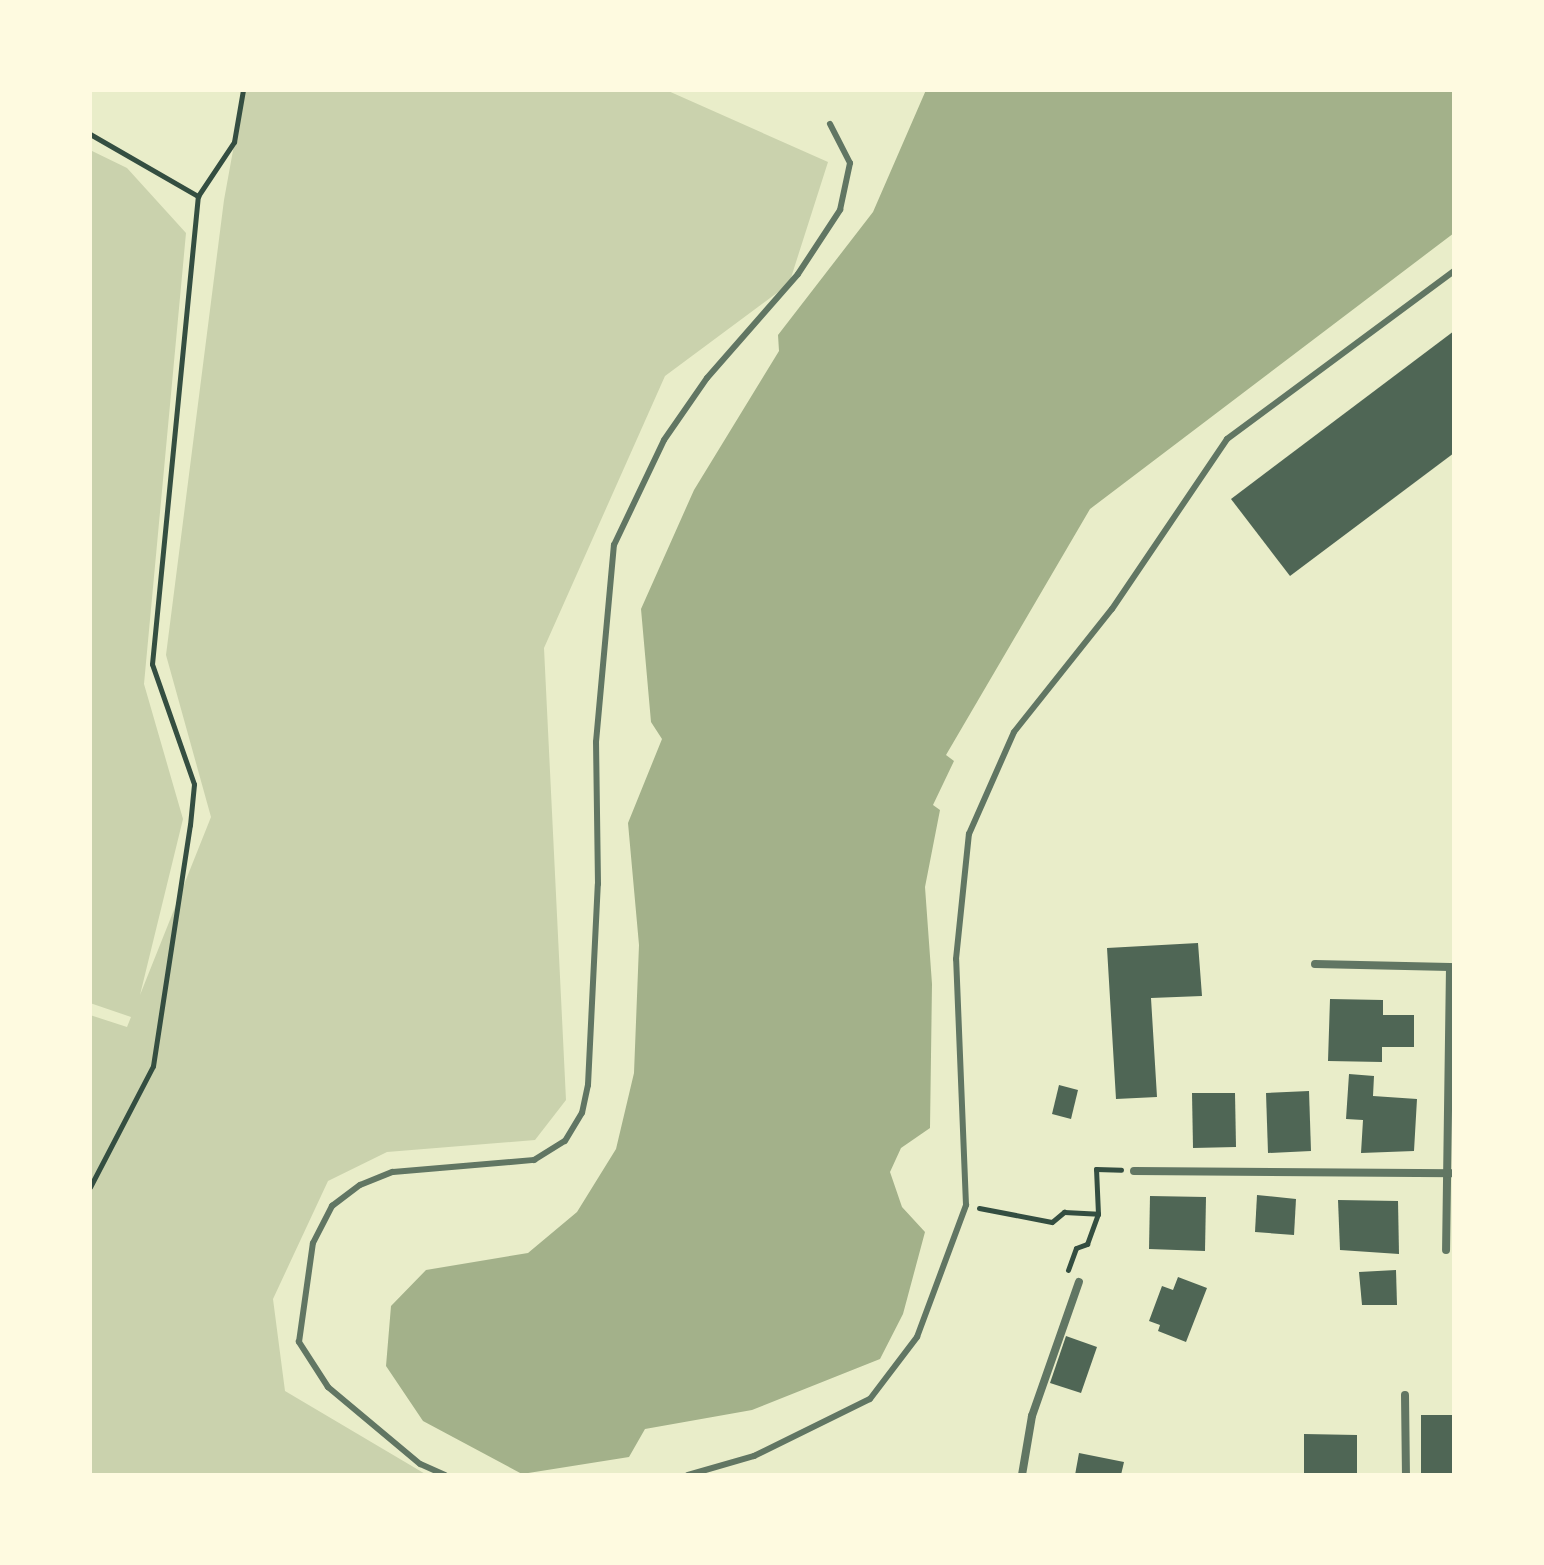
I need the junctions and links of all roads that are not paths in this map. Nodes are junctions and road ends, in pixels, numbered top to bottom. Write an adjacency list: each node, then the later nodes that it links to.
1 (830, 124): 9 (lane)
2 (1454, 271): 10 (lane)
3 (1315, 964): 5 (street)
4 (1134, 1171): 5 (street)
5 (1451, 1173): 6 (street)
6 (1446, 1250)
7 (1079, 1282): 11 (street)
8 (1405, 1395): 12 (street)
9 (445, 1475)
10 (688, 1475)
11 (1022, 1475)
12 (1406, 1475)

